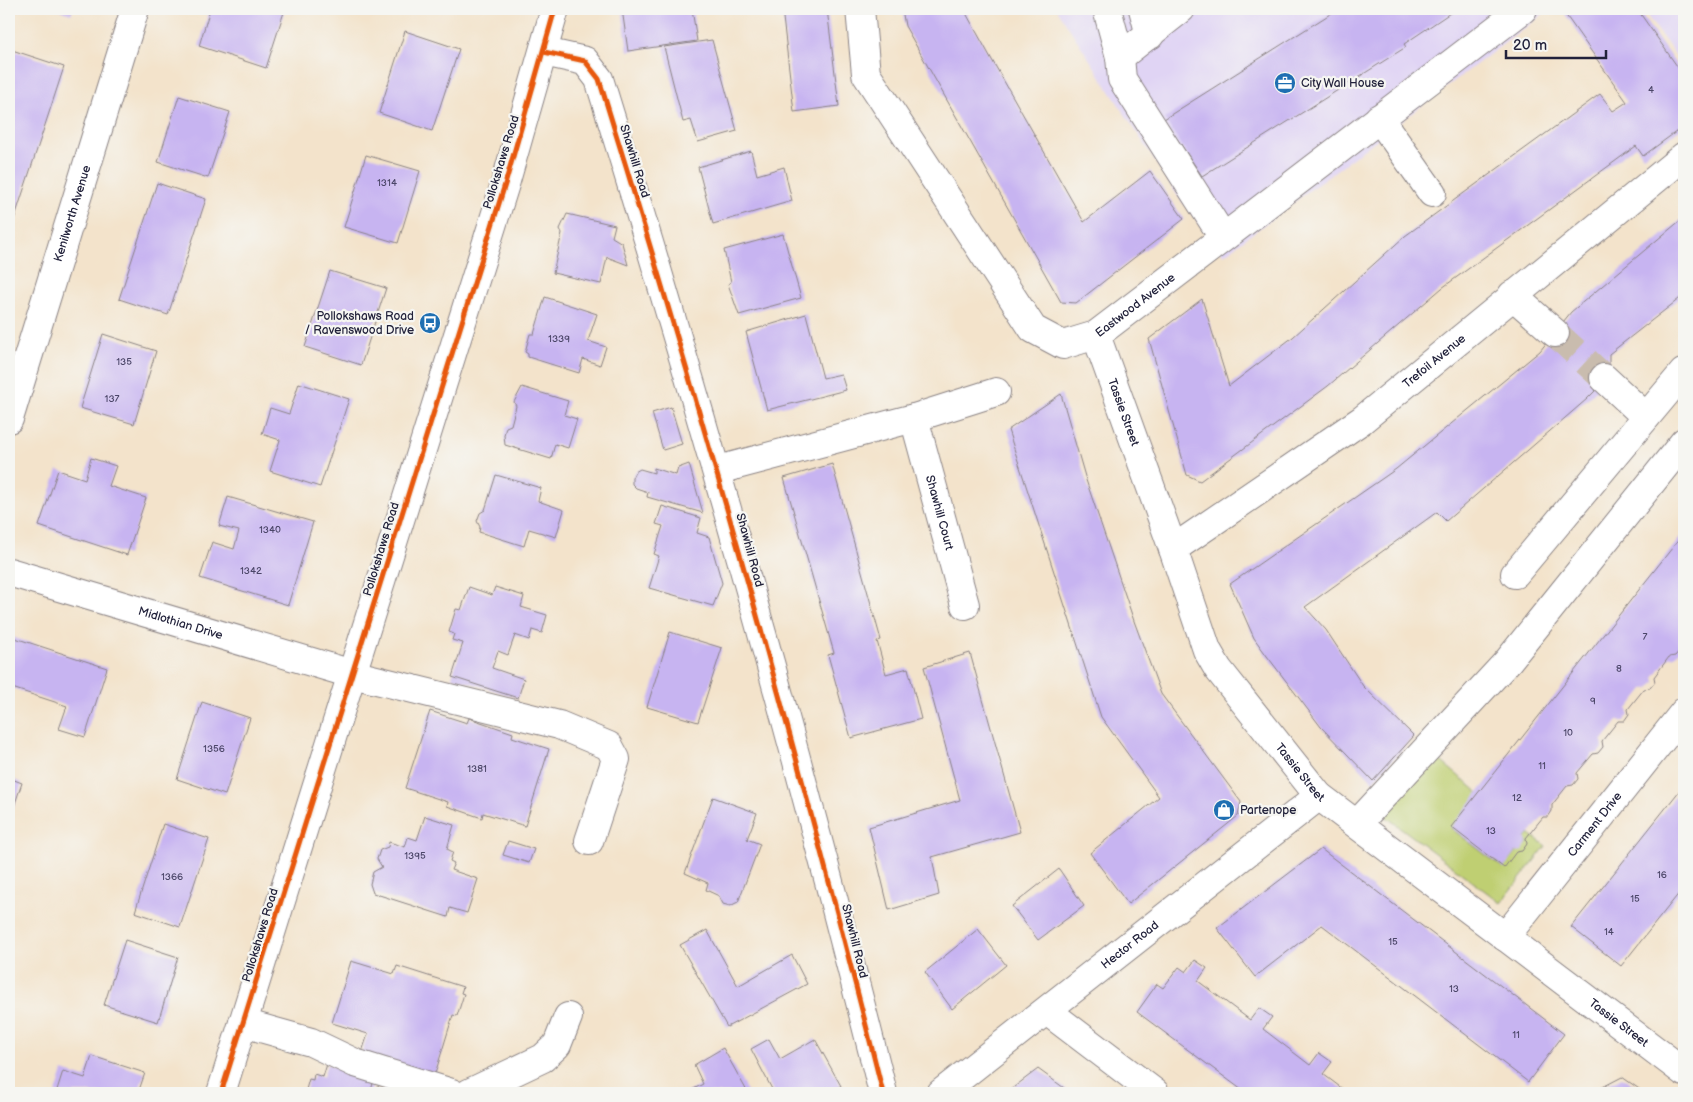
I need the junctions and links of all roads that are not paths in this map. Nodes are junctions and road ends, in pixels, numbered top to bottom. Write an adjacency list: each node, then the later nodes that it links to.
1 (136, 9): 23 (street, Kenilworth Avenue)
2 (556, 9): 9 (street, Pollokshaws Road)
3 (860, 9): 17 (street, Eastwood Avenue)
4 (1107, 9): 10 (street)
5 (1143, 9): 8 (street)
6 (1181, 9): 8 (street)
7 (1523, 9): 11 (street, Eastwood Avenue)
8 (1150, 35): 10 (street)
9 (544, 52): 25 (street, Shawhill Road); 30 (street, Pollokshaws Road)
10 (1120, 57): 14 (street)
11 (1379, 118): 13 (street); 14 (street, Eastwood Avenue)
12 (1684, 156): 15 (street, Trefoil Avenue)
13 (1432, 193)
14 (1223, 237): 17 (street, Eastwood Avenue)
15 (1512, 295): 16 (street); 26 (street, Trefoil Avenue)
16 (1555, 333)
17 (1096, 336): 26 (street, Tassie Street)
18 (1683, 373): 21 (street)
19 (1604, 378): 21 (street)
20 (996, 392): 22 (street)
21 (1646, 417): 28 (street)
22 (914, 418): 25 (street); 29 (street, Shawhill Court)
23 (9, 419)
24 (1684, 442): 33 (street)
25 (718, 470): 43 (street, Shawhill Road)
26 (1173, 549): 32 (street, Tassie Street)
27 (9, 572): 30 (street, Midlothian Drive)
28 (1515, 574)
29 (965, 605)
30 (352, 674): 34 (street, Midlothian Drive); 38 (street, Pollokshaws Road)
31 (1684, 712): 35 (street, Carment Drive)
32 (1320, 796): 33 (street, Tassie Street); 36 (street, Hector Road)
33 (1357, 824): 35 (street, Tassie Street)
34 (589, 841)
35 (1504, 937): 39 (street, Tassie Street)
36 (1047, 1011): 44 (street, Hector Road); 45 (street)
37 (568, 1018): 42 (street)
38 (243, 1023): 40 (street, Pollokshaws Road); 41 (street)
39 (1684, 1072)
40 (221, 1093)
41 (452, 1093)
42 (469, 1093)
43 (883, 1093)
44 (941, 1093)
45 (1155, 1093)

